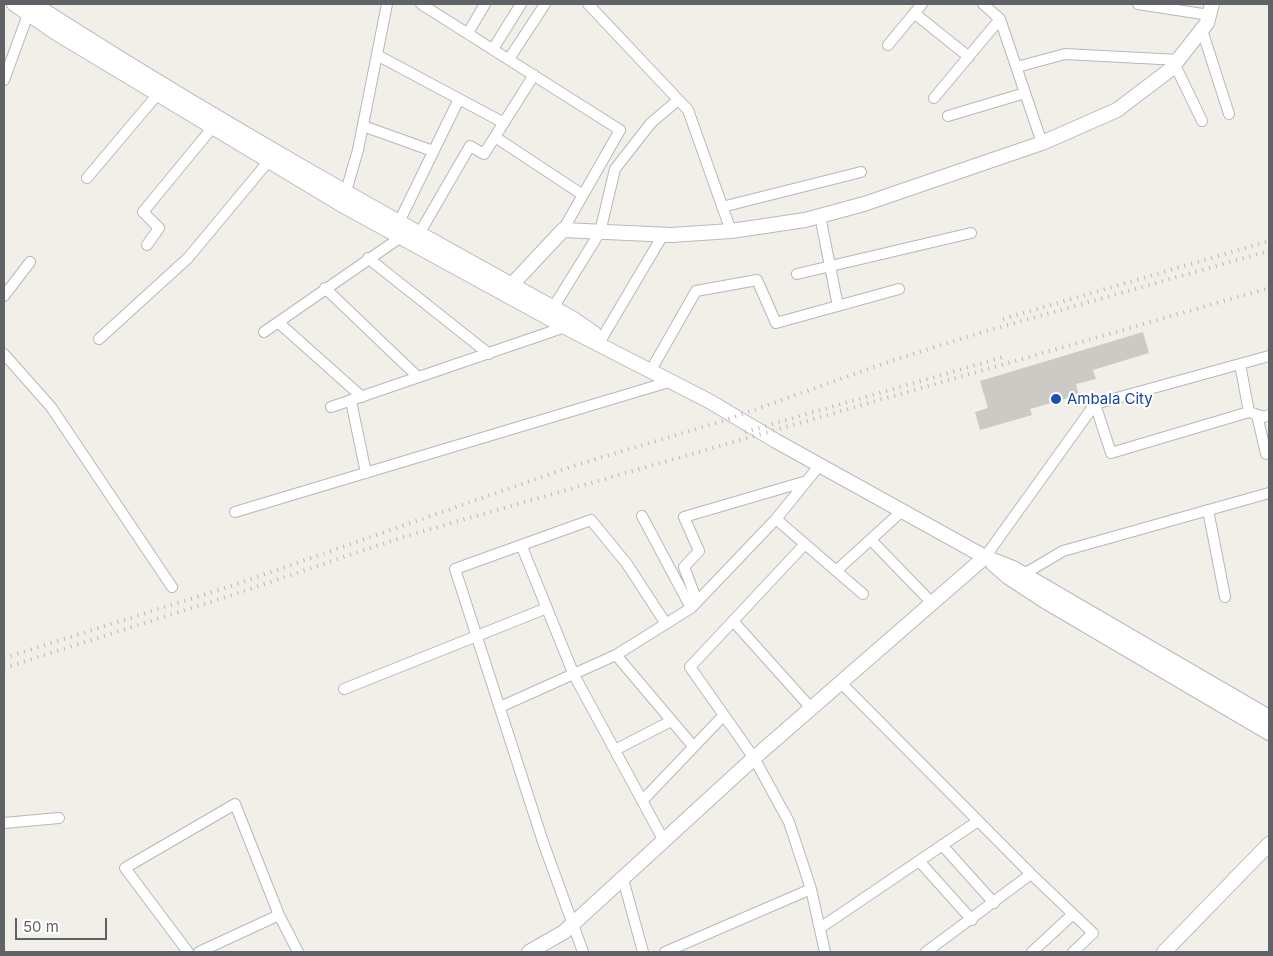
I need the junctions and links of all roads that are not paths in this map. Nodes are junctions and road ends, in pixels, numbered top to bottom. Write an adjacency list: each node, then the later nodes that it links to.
1 (14, 4): 11 (main road)
2 (387, 4): 19 (street)
3 (421, 4): 16 (street)
4 (485, 4): 16 (street)
5 (520, 4): 18 (street)
6 (545, 4): 21 (street)
7 (588, 4): 30 (street)
8 (922, 4): 13 (street)
9 (983, 4): 14 (street)
10 (1138, 4): 12 (street)
11 (31, 7): 25 (street); 27 (main road); 40 (main road)
12 (1211, 9): 15 (main road)
13 (914, 13): 17 (street); 20 (street)
14 (1000, 19): 20 (street); 23 (street)
15 (1202, 30): 22 (main road); 31 (street)
16 (468, 34): 18 (street)
17 (888, 45)
18 (493, 49): 21 (street)
19 (377, 55): 29 (street); 35 (street)
20 (969, 57): 28 (street)
21 (509, 59): 24 (street)
22 (1177, 62): 23 (street); 34 (street); 38 (main road)
23 (1017, 67): 26 (street)
24 (534, 75): 33 (street); 43 (street)
25 (4, 80)
26 (1025, 93): 32 (street); 38 (street)
27 (157, 95): 36 (main road); 42 (street)
28 (934, 98)
29 (459, 99): 33 (street); 39 (street)
30 (678, 100): 45 (street); 50 (street)
31 (1229, 114)
32 (948, 116)
33 (504, 122): 37 (street)
34 (1202, 122)
35 (363, 126): 39 (street); 44 (street)
36 (212, 128): 40 (main road); 55 (street)
37 (495, 137): 43 (street); 52 (street)
38 (1042, 143): 46 (main road)
39 (433, 151): 47 (street)
40 (272, 157): 44 (main road); 70 (street)
41 (860, 172): 45 (street)
42 (87, 178)
43 (583, 195): 48 (street)
44 (344, 199): 47 (main road); 54 (main road)
45 (722, 207): 49 (street)
46 (820, 216): 49 (main road); 58 (street)
47 (399, 222): 52 (main road)
48 (563, 230): 50 (main road); 61 (main road)
49 (731, 231): 53 (main road)
50 (600, 232): 53 (main road); 65 (street)
51 (971, 233): 58 (street)
52 (419, 234): 61 (main road)
53 (663, 235): 69 (street)
54 (401, 237): 56 (street); 61 (main road)
55 (146, 245)
56 (368, 258): 60 (street); 72 (street)
57 (30, 262): 63 (street)
58 (830, 266): 59 (street); 64 (street)
59 (797, 274)
60 (325, 288): 66 (street); 76 (street)
61 (507, 289): 65 (main road); 67 (main road)
62 (899, 289): 64 (street)
63 (4, 296)
64 (838, 306): 75 (street)
65 (553, 308): 69 (main road)
66 (279, 323): 68 (street); 78 (street)
67 (565, 327): 72 (street); 75 (main road)
68 (264, 332)
69 (602, 338): 75 (main road)
70 (99, 339)
71 (4, 354): 100 (street)
72 (489, 354): 76 (street)
73 (1269, 356): 74 (street)
74 (1240, 364): 80 (street); 82 (street)
75 (648, 368): 77 (main road)
76 (418, 377): 78 (street)
77 (672, 381): 85 (main road); 86 (street)
78 (362, 397): 79 (street)
79 (351, 400): 81 (street); 86 (street)
80 (1095, 404): 82 (street); 97 (street)
81 (331, 407)
82 (1253, 414): 83 (street); 84 (street)
83 (1269, 415)
84 (1266, 454)
85 (820, 466): 87 (street); 91 (main road)
86 (366, 473): 90 (street)
87 (807, 481): 93 (street); 104 (street)
88 (1269, 493): 89 (street)
89 (1208, 510): 99 (street); 102 (street)
90 (235, 512)
91 (902, 512): 94 (street); 97 (main road)
92 (642, 516): 104 (street)
93 (776, 519): 95 (street); 104 (street)
94 (870, 540): 98 (street); 103 (street)
95 (805, 544): 98 (street); 106 (street)
96 (522, 547): 105 (street); 107 (street); 108 (street)
97 (984, 557): 99 (main road); 103 (main road); 118 (main road)
98 (836, 571): 101 (street)
99 (1024, 574): 116 (main road)
100 (172, 588)
101 (863, 594)
102 (1225, 596)
103 (932, 603): 111 (main road)
104 (694, 604): 107 (street)
105 (547, 608): 108 (street); 110 (street)
106 (733, 621): 114 (street); 115 (street)
107 (666, 624): 109 (street)
108 (477, 636): 112 (street); 113 (street)
109 (616, 656): 110 (street); 117 (street)
110 (574, 675): 113 (street); 120 (street)
111 (841, 682): 114 (main road); 124 (street)
112 (344, 688)
113 (500, 707): 137 (street)
114 (812, 708): 121 (main road)
115 (724, 715): 119 (street); 121 (street)
116 (1269, 717)
117 (671, 721): 119 (street); 120 (street)
118 (1269, 732)
119 (693, 746): 122 (street)
120 (615, 750): 122 (street)
121 (754, 758): 126 (main road); 132 (street)
122 (642, 800): 126 (street)
123 (59, 818): 125 (street)
124 (978, 821): 128 (street); 130 (street)
125 (4, 823)
126 (664, 841): 131 (main road)
127 (1269, 844): 150 (main road)
128 (942, 845): 129 (street); 133 (street)
129 (919, 861): 136 (street); 138 (street)
130 (1032, 874): 133 (street); 135 (street)
131 (623, 879): 137 (main road); 144 (street)
132 (811, 889): 138 (street); 145 (street)
133 (994, 903): 136 (street)
134 (279, 914): 139 (street); 140 (street); 141 (street)
135 (1073, 914): 148 (street); 149 (street)
136 (972, 920): 147 (street)
137 (573, 924): 142 (main road); 143 (street)
138 (820, 928): 146 (street)
139 (188, 952)
140 (199, 952)
141 (298, 952)
142 (529, 952)
143 (583, 952)
144 (643, 952)
145 (665, 952)
146 (825, 952)
147 (926, 952)
148 (1032, 952)
149 (1072, 952)
150 (1164, 952)

